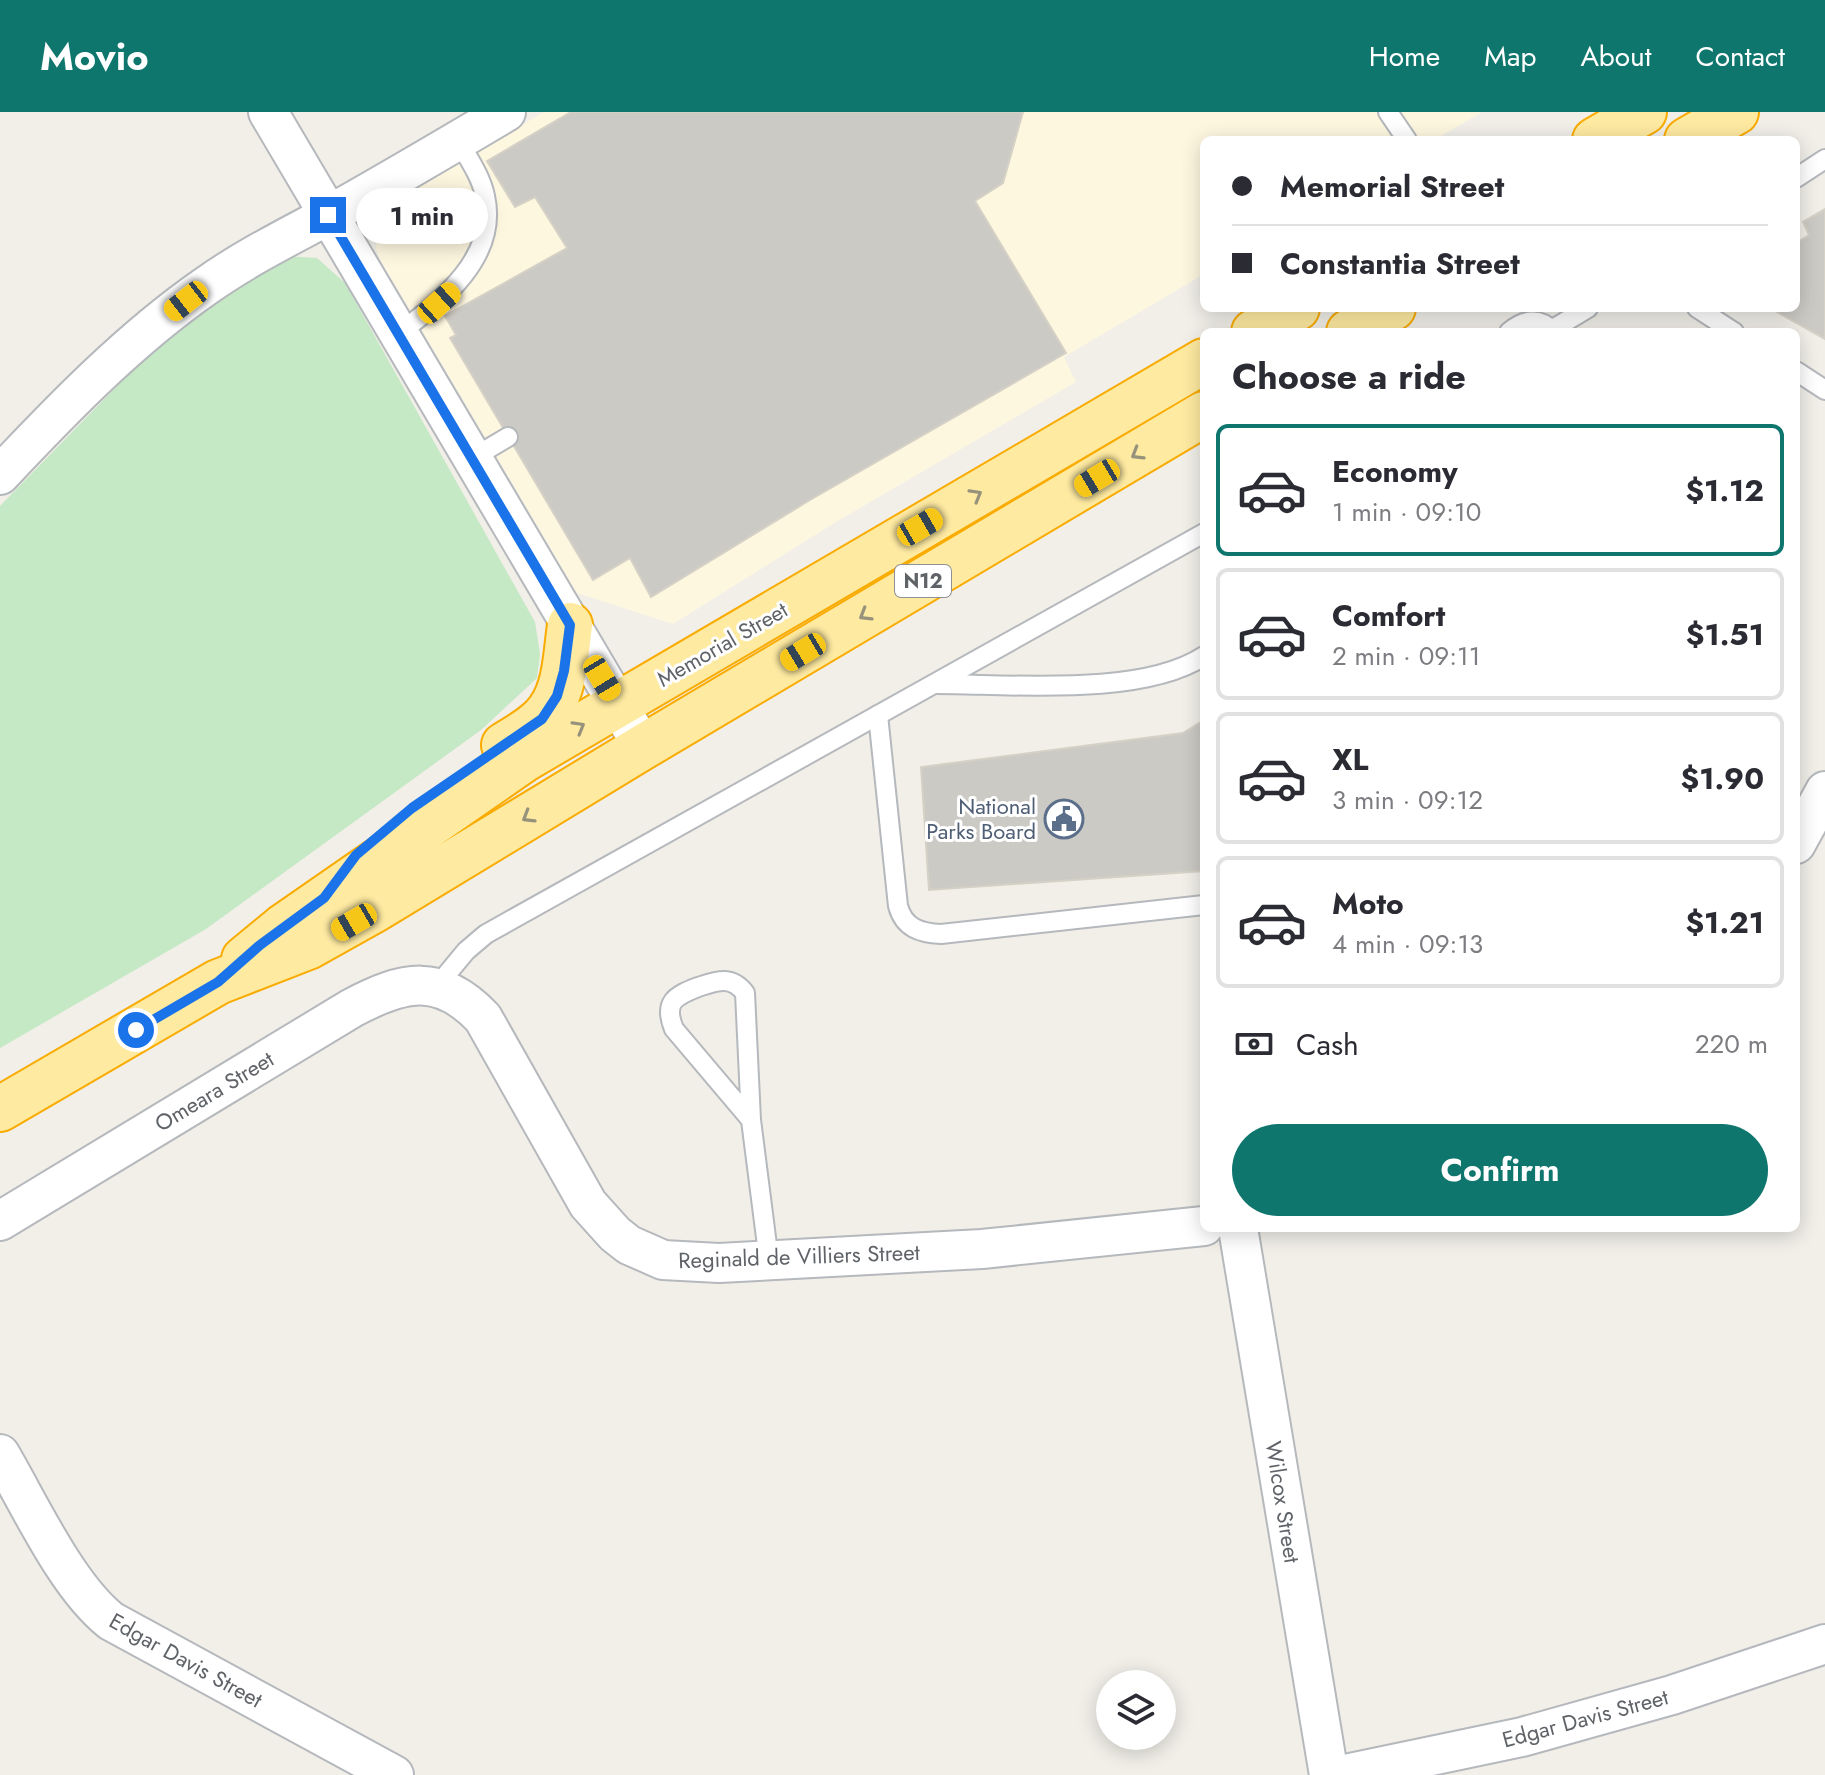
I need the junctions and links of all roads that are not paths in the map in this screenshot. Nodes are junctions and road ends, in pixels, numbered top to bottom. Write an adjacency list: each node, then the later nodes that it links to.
1 (268, 112): 12 (street)
2 (506, 112): 9 (street)
3 (1388, 112): 6 (lane)
4 (1644, 112): 7 (highway)
5 (1736, 112): 8 (highway)
6 (1404, 136)
7 (1602, 136)
8 (1694, 136)
9 (458, 140): 12 (street); 25 (lane)
10 (1825, 159): 11 (lane)
11 (1800, 175)
12 (328, 215): 25 (street); 32 (street)
13 (1266, 312): 19 (highway)
14 (1290, 312): 20 (highway)
15 (1386, 312): 21 (highway)
16 (1582, 312): 23 (lane)
17 (1703, 312): 24 (lane)
18 (1513, 321): 22 (lane)
19 (1248, 328)
20 (1261, 328)
21 (1356, 328)
22 (1551, 328)
23 (1557, 328)
24 (1728, 328)
25 (398, 334): 31 (street)
26 (1200, 363): 37 (highway, Memorial Street / N12, one-way to 26)
27 (1800, 374): 28 (lane)
28 (1825, 390)
29 (1200, 416): 39 (highway, Memorial Street / N12, one-way to 39)
30 (508, 437): 31 (lane)
31 (471, 459): 34 (street)
32 (0, 475)
33 (1200, 535): 36 (lane)
34 (570, 625): 37 (street); 42 (highway)
35 (1200, 658): 36 (lane)
36 (934, 684): 38 (lane)
37 (619, 704): 39 (street); 42 (highway, Memorial Street / N12, one-way to 37)
38 (878, 715): 43 (lane); 45 (lane)
39 (643, 747): 44 (highway, Memorial Street / N12, one-way to 44)
40 (1825, 791): 41 (street)
41 (1800, 837)
42 (324, 898): 44 (highway, Memorial Street / N12)
43 (1200, 905)
44 (218, 982): 46 (highway, Memorial Street / N12)
45 (437, 986): 48 (street, Omeara Street); 51 (street, Reginald de Villiers Street)
46 (0, 1109)
47 (751, 1120): 47 (lane); 51 (lane)
48 (0, 1221)
49 (1200, 1226): 51 (street, Reginald de Villiers Street)
50 (1239, 1232): 55 (street, Wilcox Street)
51 (769, 1261)
52 (0, 1454): 54 (street, Edgar Davis Street)
53 (1825, 1644): 56 (street, Edgar Davis Street)
54 (394, 1775)
55 (1329, 1775)
56 (1340, 1775)

